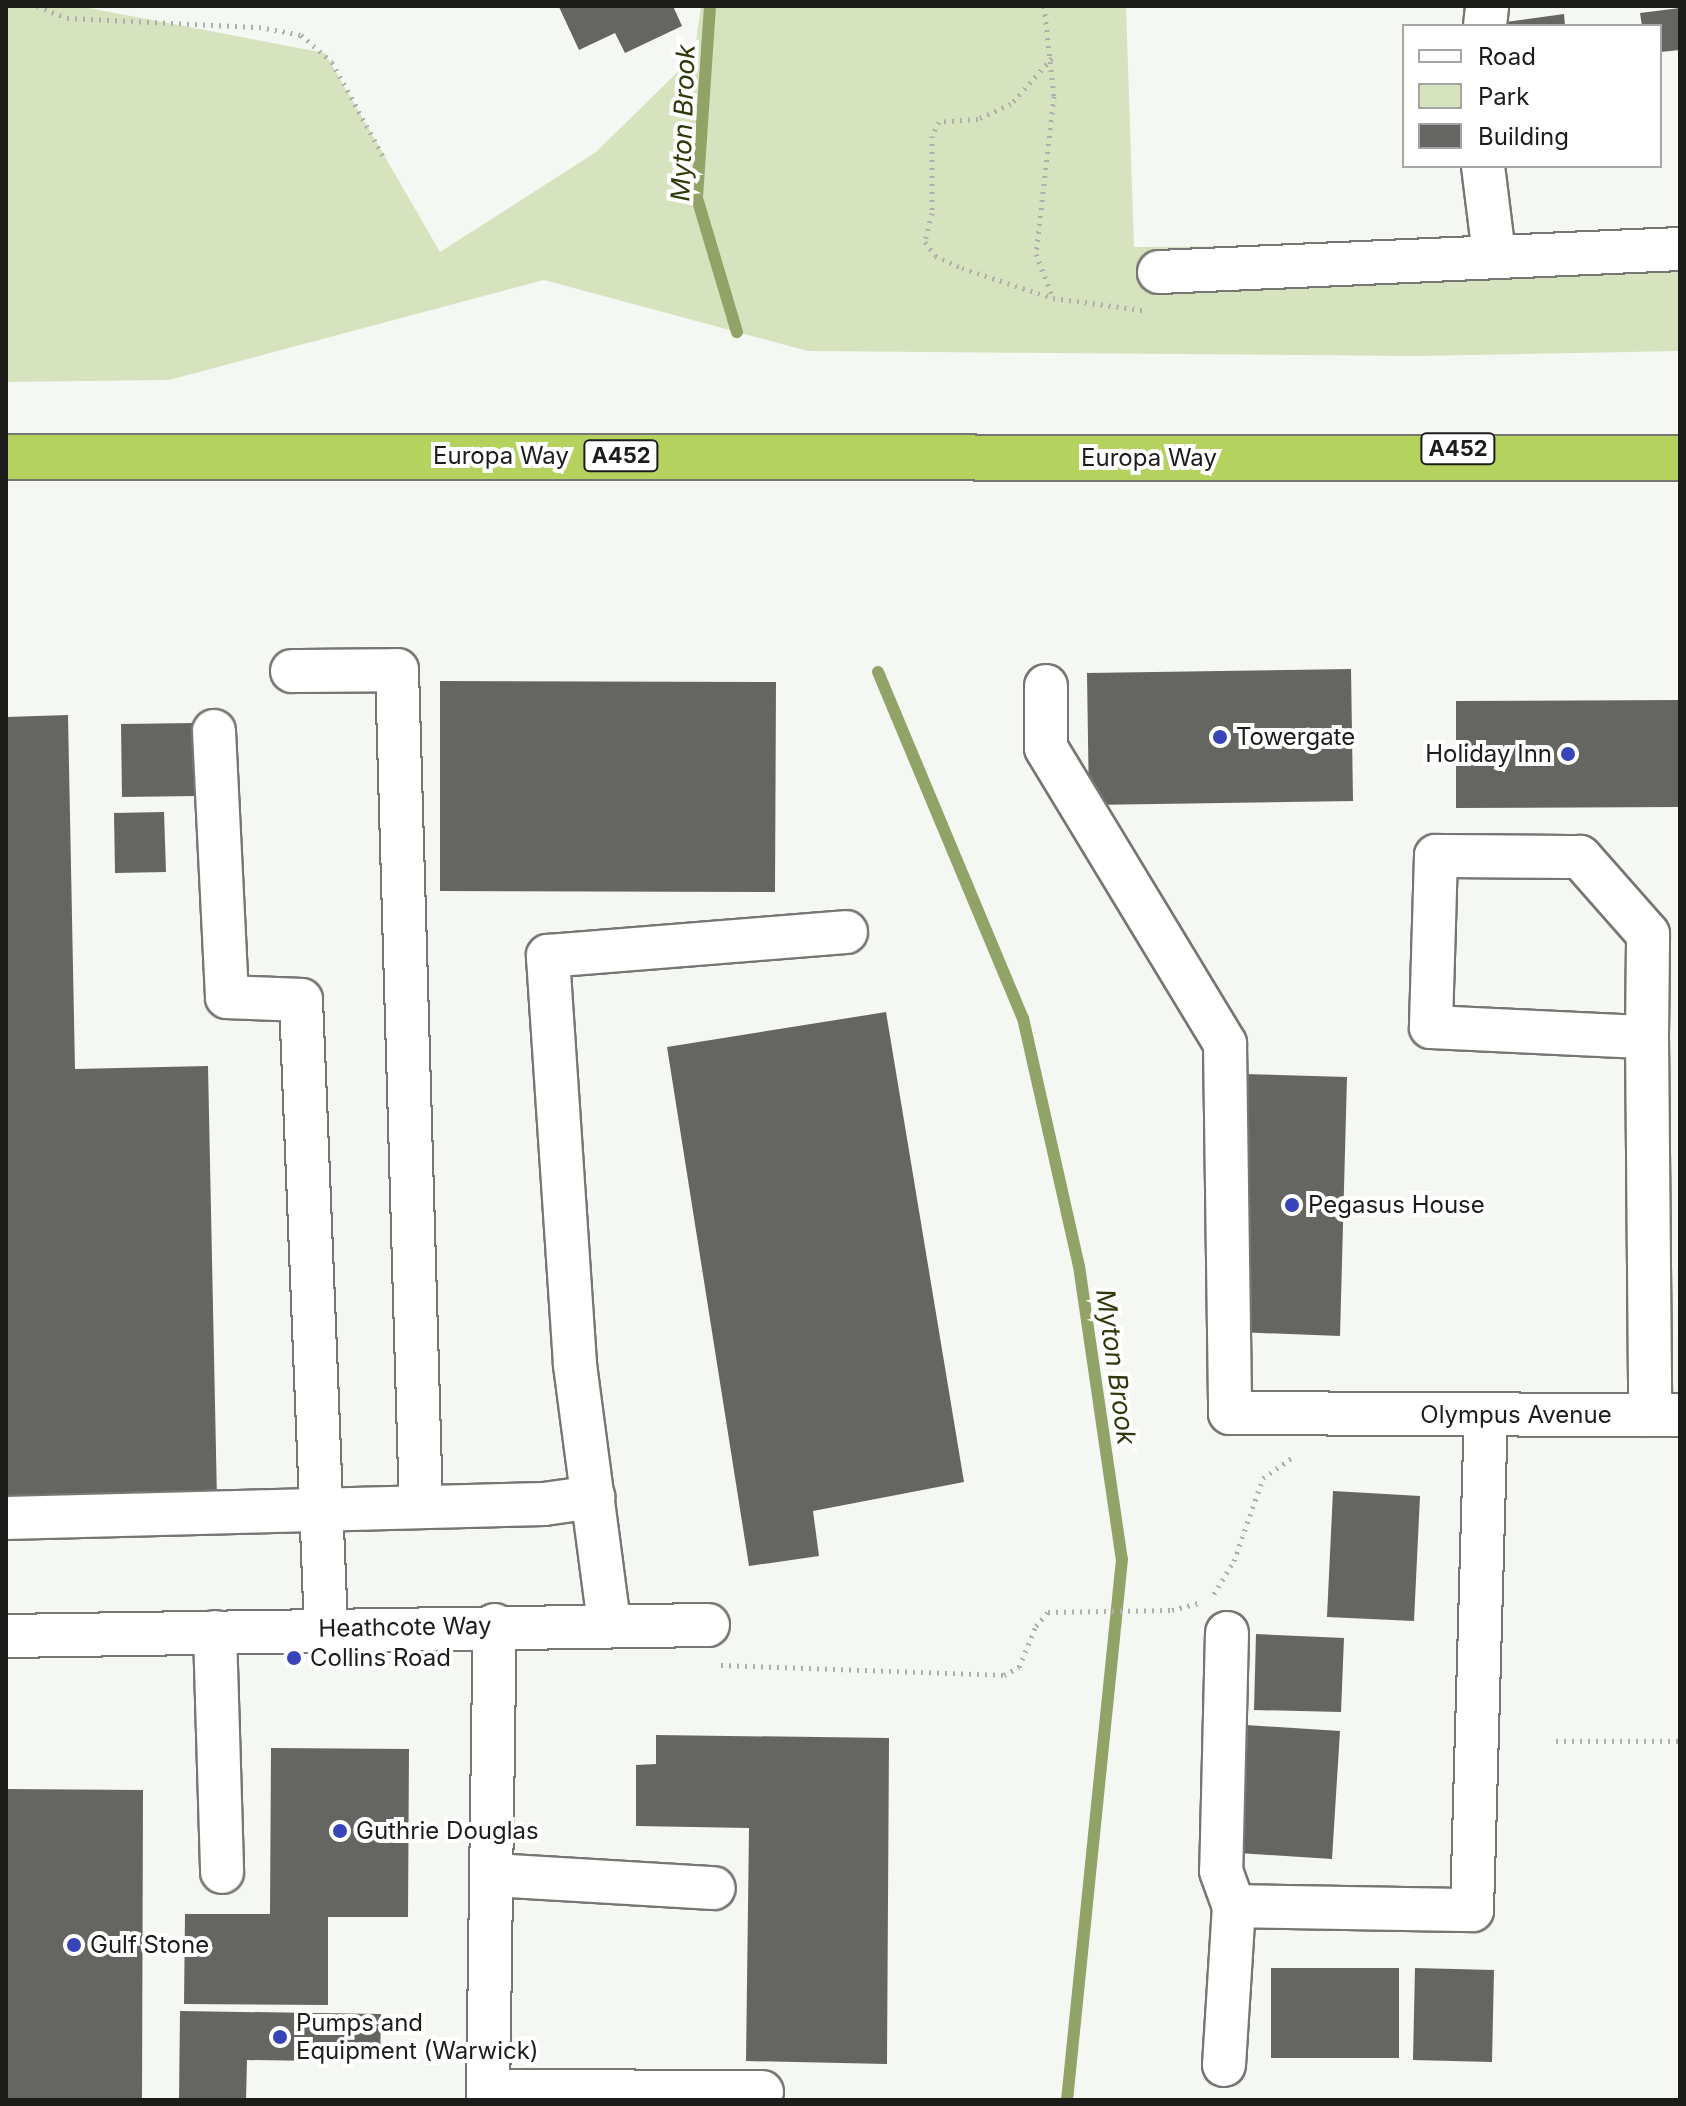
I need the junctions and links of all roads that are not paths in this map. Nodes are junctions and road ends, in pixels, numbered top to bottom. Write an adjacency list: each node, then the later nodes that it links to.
1 (1483, 168): 3 (street)
2 (1680, 249): 3 (street)
3 (1494, 254): 4 (street)
4 (1159, 272)
5 (1680, 436): 8 (highway, Europa Way / A452)
6 (6, 457): 8 (highway, Europa Way / A452)
7 (1680, 458): 8 (highway, Europa Way / A452)
8 (1236, 459)
9 (292, 671): 17 (street)
10 (1046, 686): 14 (street, Olympus Avenue)
11 (214, 731): 18 (street)
12 (846, 932): 16 (street)
13 (1647, 1037): 13 (street); 15 (street)
14 (1486, 1415): 15 (street, Olympus Avenue); 30 (street)
15 (1665, 1415)
16 (594, 1497): 17 (street); 20 (street)
17 (421, 1506): 18 (street)
18 (319, 1508): 19 (street); 22 (street)
19 (6, 1518)
20 (609, 1623): 21 (street, Heathcote Way); 26 (street, Heathcote Way)
21 (495, 1625): 22 (street, Heathcote Way); 28 (street)
22 (326, 1627): 23 (street, Heathcote Way)
23 (215, 1632): 25 (street, Heathcote Way); 27 (street)
24 (1227, 1633): 30 (street)
25 (6, 1636)
26 (709, 1645)
27 (222, 1872)
28 (493, 1875): 29 (street); 33 (street)
29 (714, 1888)
30 (1234, 1906): 31 (street)
31 (1224, 2065)
32 (762, 2092): 33 (street)
33 (488, 2095)

